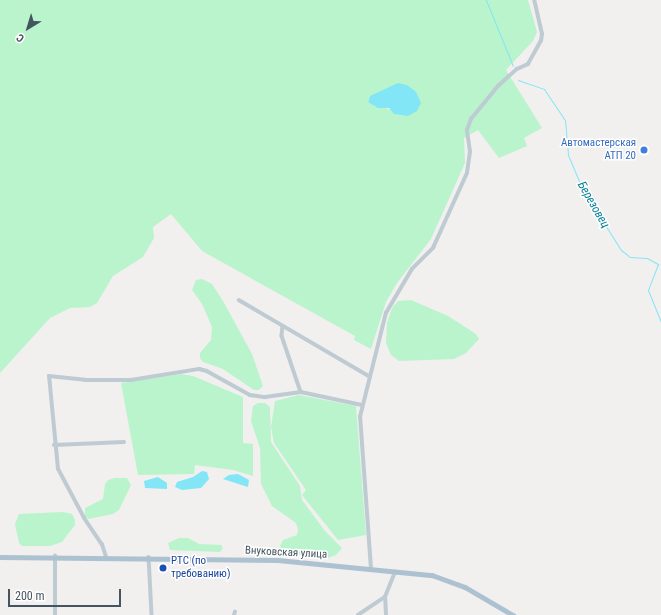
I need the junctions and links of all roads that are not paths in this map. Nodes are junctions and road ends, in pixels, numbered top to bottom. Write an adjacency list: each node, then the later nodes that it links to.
1 (534, 0): 4 (street)
2 (239, 300): 3 (street)
3 (283, 326): 4 (street); 5 (street)
4 (369, 376): 6 (street)
5 (301, 392): 6 (street); 8 (street)
6 (362, 405): 13 (street)
7 (124, 442): 8 (street)
8 (54, 445): 11 (street)
9 (55, 556): 10 (main road, Внуковская улица); 11 (main road, Внуковская улица); 16 (street)
10 (0, 557)
11 (106, 557): 12 (main road, Внуковская улица)
12 (149, 557): 13 (main road, Внуковская улица); 17 (street)
13 (371, 569): 14 (main road, Внуковская улица)
14 (395, 572): 15 (street); 20 (main road, Внуковская улица)
15 (385, 598): 18 (street); 19 (street)
16 (55, 615)
17 (152, 615)
18 (358, 615)
19 (386, 615)
20 (513, 615)

